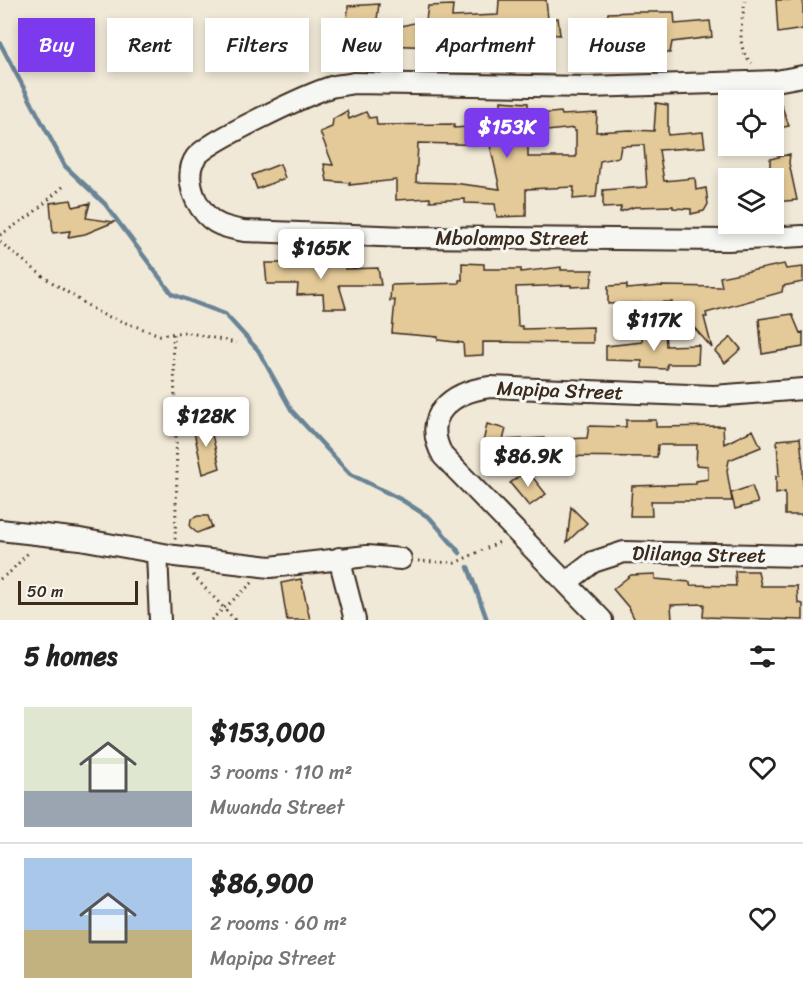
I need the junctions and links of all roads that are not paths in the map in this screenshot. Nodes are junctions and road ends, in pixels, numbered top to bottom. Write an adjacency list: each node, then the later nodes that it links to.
1 (803, 76): 2 (street, Mbolompo Street)
2 (803, 236)
3 (803, 389): 9 (street, Mapipa Street)
4 (0, 530): 5 (street)
5 (166, 555): 7 (street); 10 (street)
6 (803, 556): 9 (street, Dlilanga Street)
7 (339, 558): 8 (street); 11 (street)
8 (401, 559)
9 (567, 582): 12 (street, Mapipa Street)
10 (160, 620)
11 (355, 620)
12 (602, 620)

